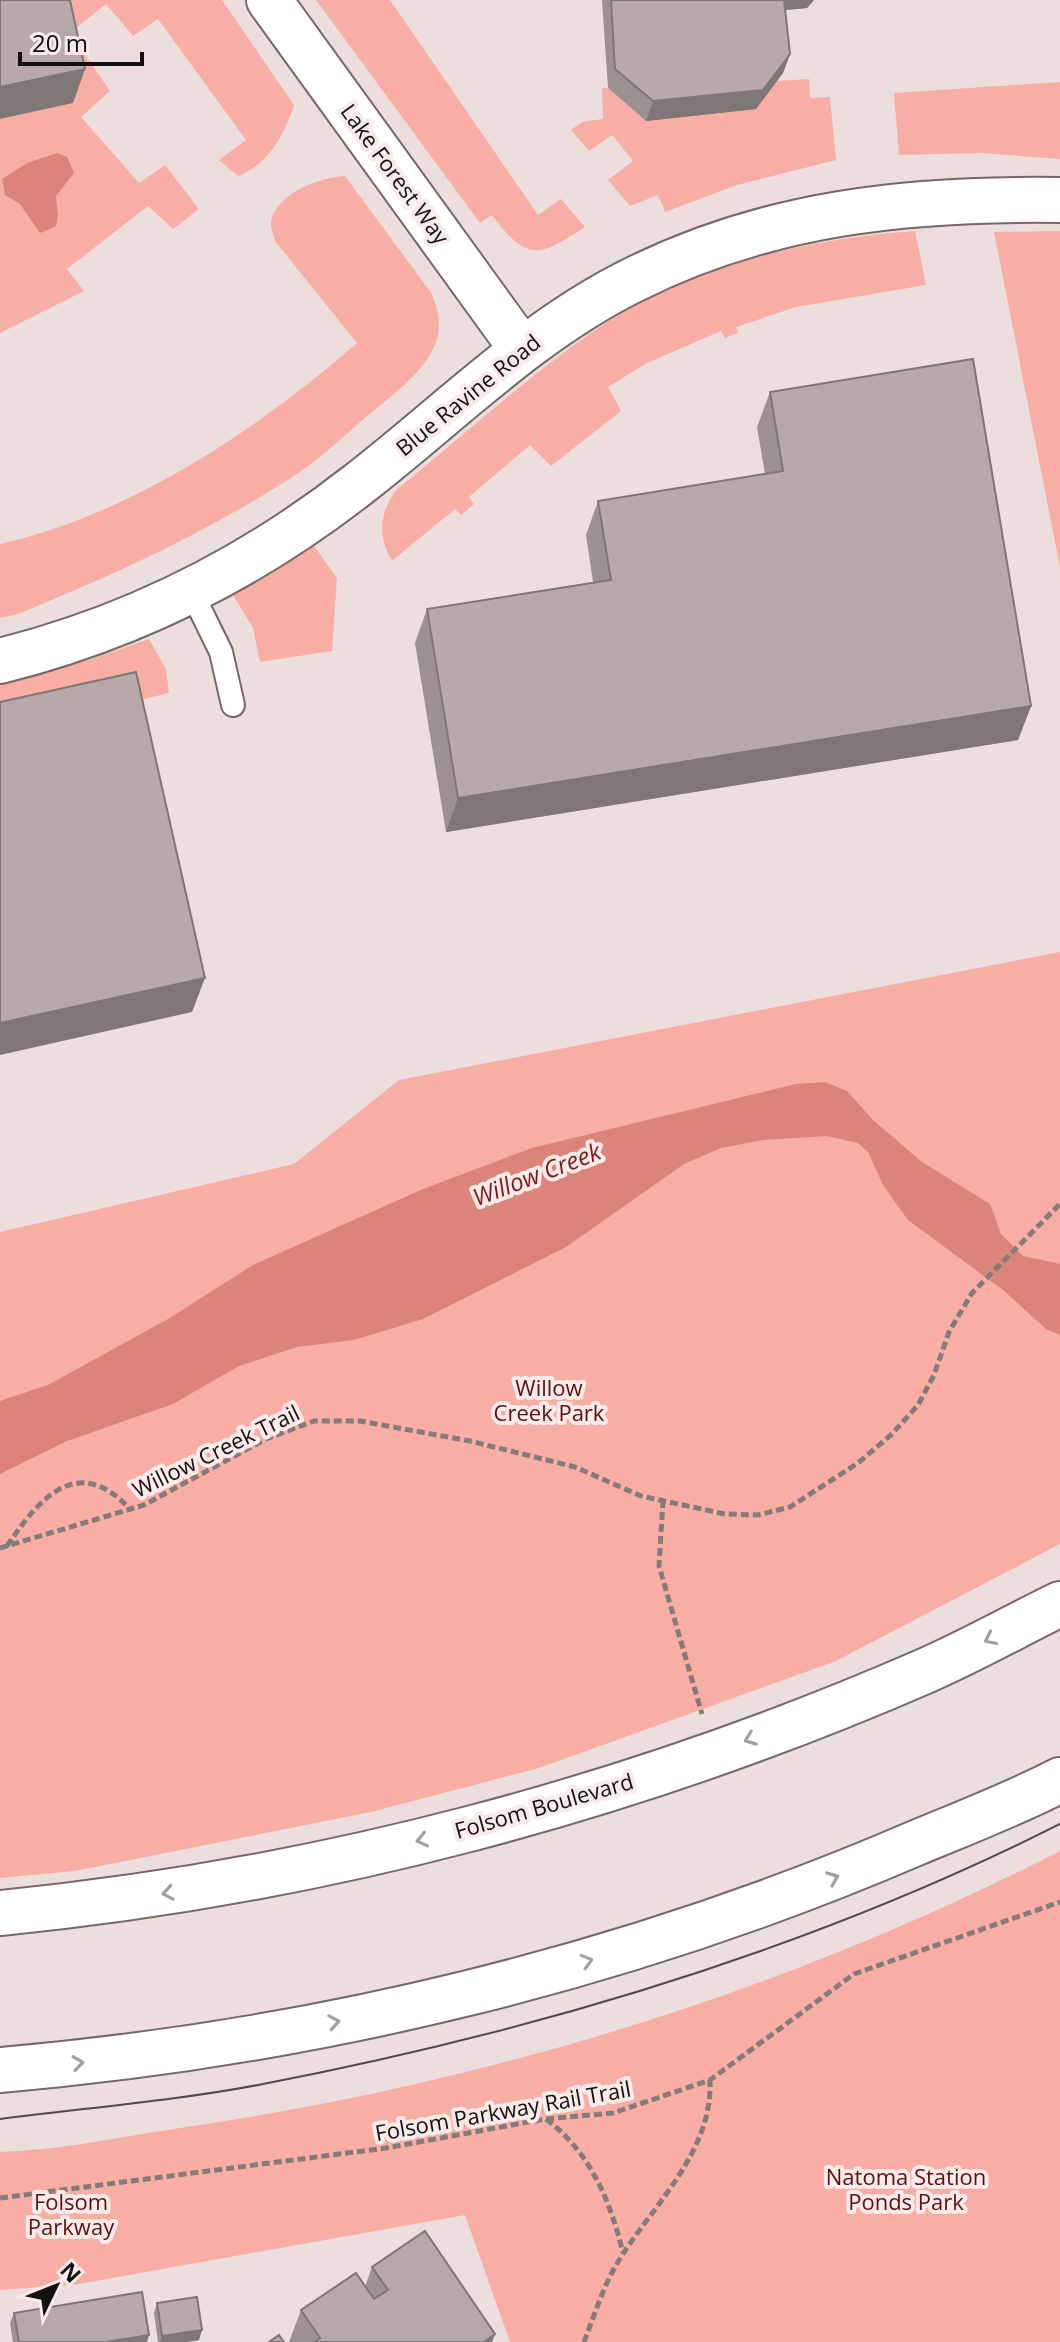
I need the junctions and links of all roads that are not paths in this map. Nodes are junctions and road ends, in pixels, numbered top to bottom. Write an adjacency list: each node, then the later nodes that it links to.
1 (269, 0): 3 (main road, Lake Forest Way)
2 (1060, 200): 3 (main road, Blue Ravine Road)
3 (521, 348): 4 (main road, Blue Ravine Road)
4 (191, 591): 5 (main road, Blue Ravine Road); 6 (lane)
5 (0, 661)
6 (233, 705)
7 (1060, 1604): 9 (main road, Folsom Boulevard, one-way to 9)
8 (1060, 1780): 10 (main road, one-way to 8)
9 (0, 1913)
10 (0, 2070)

